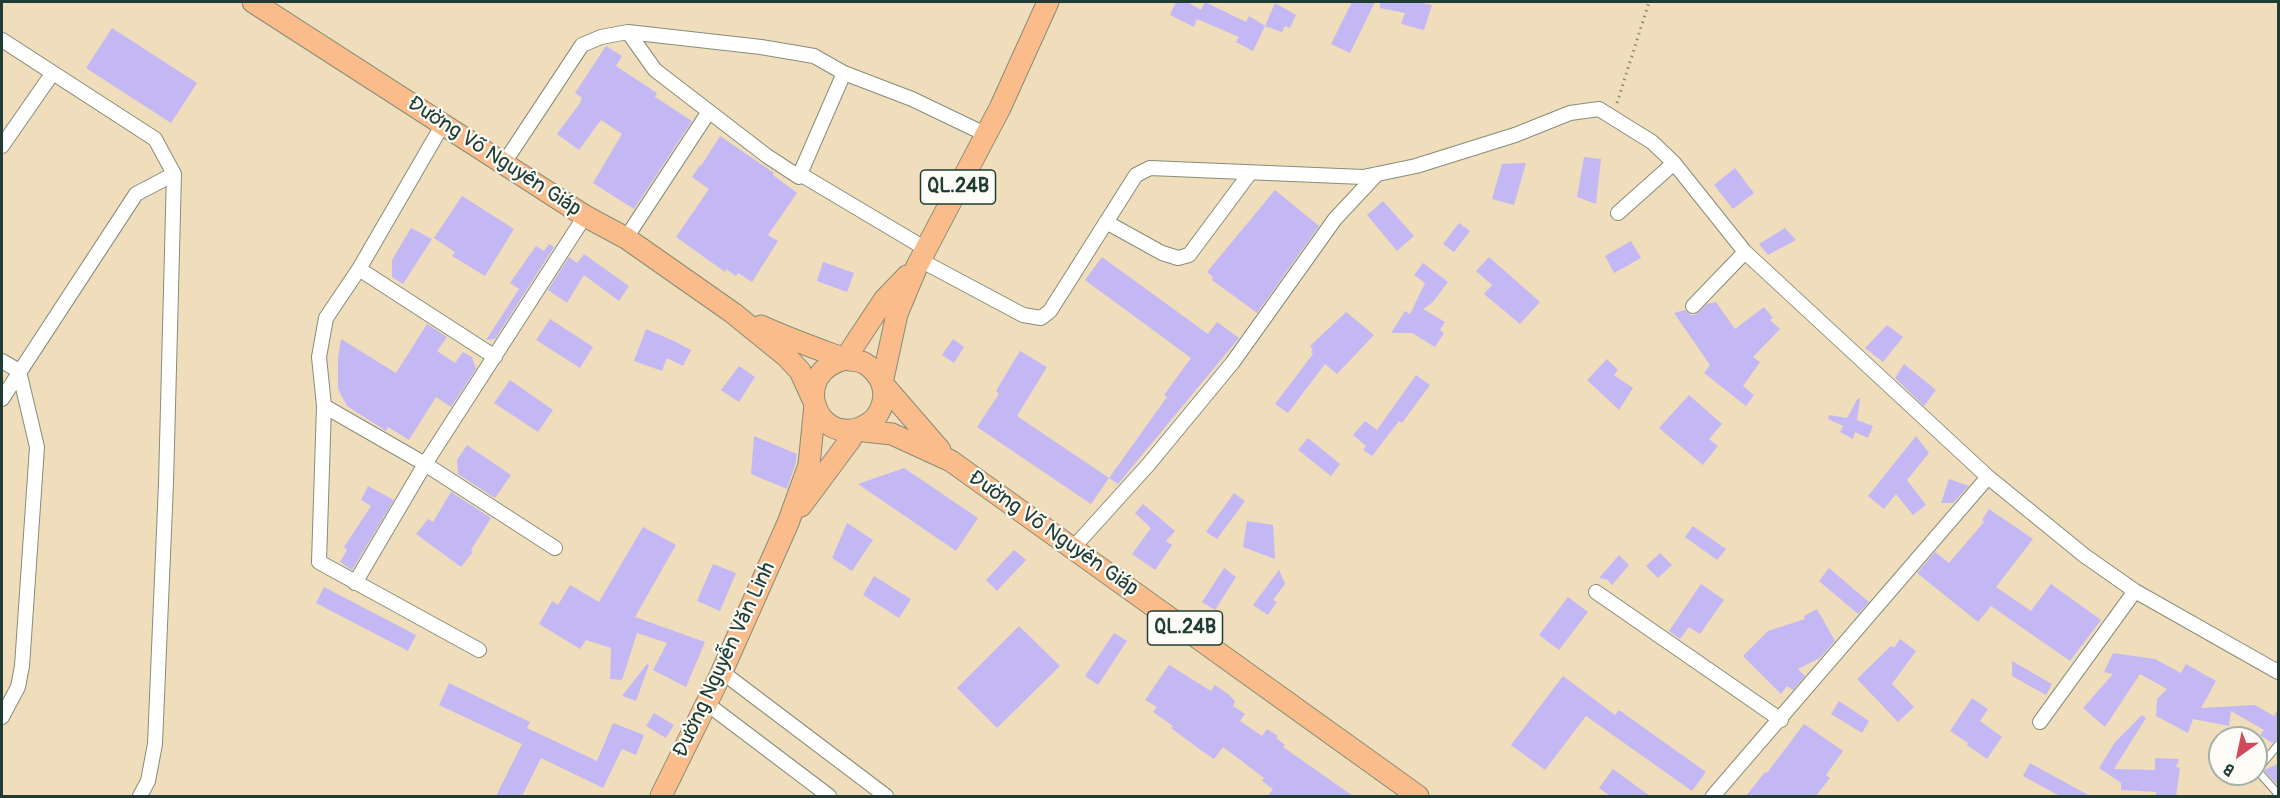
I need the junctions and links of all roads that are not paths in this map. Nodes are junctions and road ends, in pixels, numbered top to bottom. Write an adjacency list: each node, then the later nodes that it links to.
1 (253, 2): 8 (main road, Đường Võ Nguyên Giáp)
2 (1043, 11): 9 (main road, QL.24B)
3 (628, 32): 5 (street); 7 (street); 11 (street)
4 (2, 40): 6 (street)
5 (844, 73): 9 (street); 15 (street)
6 (52, 74): 10 (street); 14 (street)
7 (708, 112): 15 (street); 20 (street)
8 (443, 124): 11 (main road, Đường Võ Nguyên Giáp); 23 (street)
9 (985, 134): 22 (main road, QL.24B)
10 (2, 146)
11 (504, 163): 18 (main road, Đường Võ Nguyên Giáp)
12 (1674, 163): 16 (street); 17 (street); 21 (street)
13 (1250, 173): 16 (street); 19 (street); 19 (street)
14 (174, 174): 29 (street); 54 (street)
15 (800, 174): 22 (street)
16 (1377, 174): 40 (street)
17 (1618, 213)
18 (585, 216): 20 (main road, Đường Võ Nguyên Giáp); 26 (street)
19 (1106, 222): 22 (street)
20 (626, 238): 25 (main road, Đường Võ Nguyên Giáp)
21 (1745, 252): 24 (street); 37 (street)
22 (921, 258): 27 (main road, QL.24B); 30 (main road, QL.24B)
23 (359, 269): 26 (street); 33 (street)
24 (1693, 306)
25 (733, 313): 27 (main road, Đường Võ Nguyên Giáp); 32 (main road, Đường Võ Nguyên Giáp)
26 (495, 357): 36 (street)
27 (845, 359): 30 (main road); 32 (main road, QL.24B)
28 (2, 361): 29 (street)
29 (19, 372): 31 (street); 48 (street)
30 (882, 383): 34 (main road, QL.24B); 35 (main road, Đường Võ Nguyên Giáp)
31 (2, 399)
32 (815, 405): 34 (main road); 38 (main road, Đường Nguyễn Văn Linh)
33 (324, 406): 36 (street); 41 (street)
34 (855, 430): 35 (main road, Đường Võ Nguyên Giáp); 38 (main road, Đường Nguyễn Văn Linh)
35 (951, 461): 40 (main road, Đường Võ Nguyên Giáp / QL.24B)
36 (425, 464): 39 (street); 41 (street)
37 (1988, 477): 42 (street); 49 (street)
38 (788, 523): 45 (main road, Đường Nguyễn Văn Linh)
39 (555, 548)
40 (1073, 548): 58 (main road, Đường Võ Nguyên Giáp / QL.24B)
41 (355, 583): 44 (street)
42 (2135, 591): 46 (street); 50 (street)
43 (1596, 592): 49 (street)
44 (479, 650)
45 (722, 672): 47 (main road, Đường Nguyễn Văn Linh); 52 (street)
46 (2278, 672)
47 (706, 703): 55 (main road, Đường Nguyễn Văn Linh); 56 (street)
48 (2, 717)
49 (1781, 720): 59 (street)
50 (2040, 723)
51 (2278, 745): 53 (lane)
52 (869, 792): 57 (street)
53 (2278, 794)
54 (140, 796)
55 (661, 796)
56 (829, 796)
57 (886, 796)
58 (1418, 796)
59 (1713, 796)

